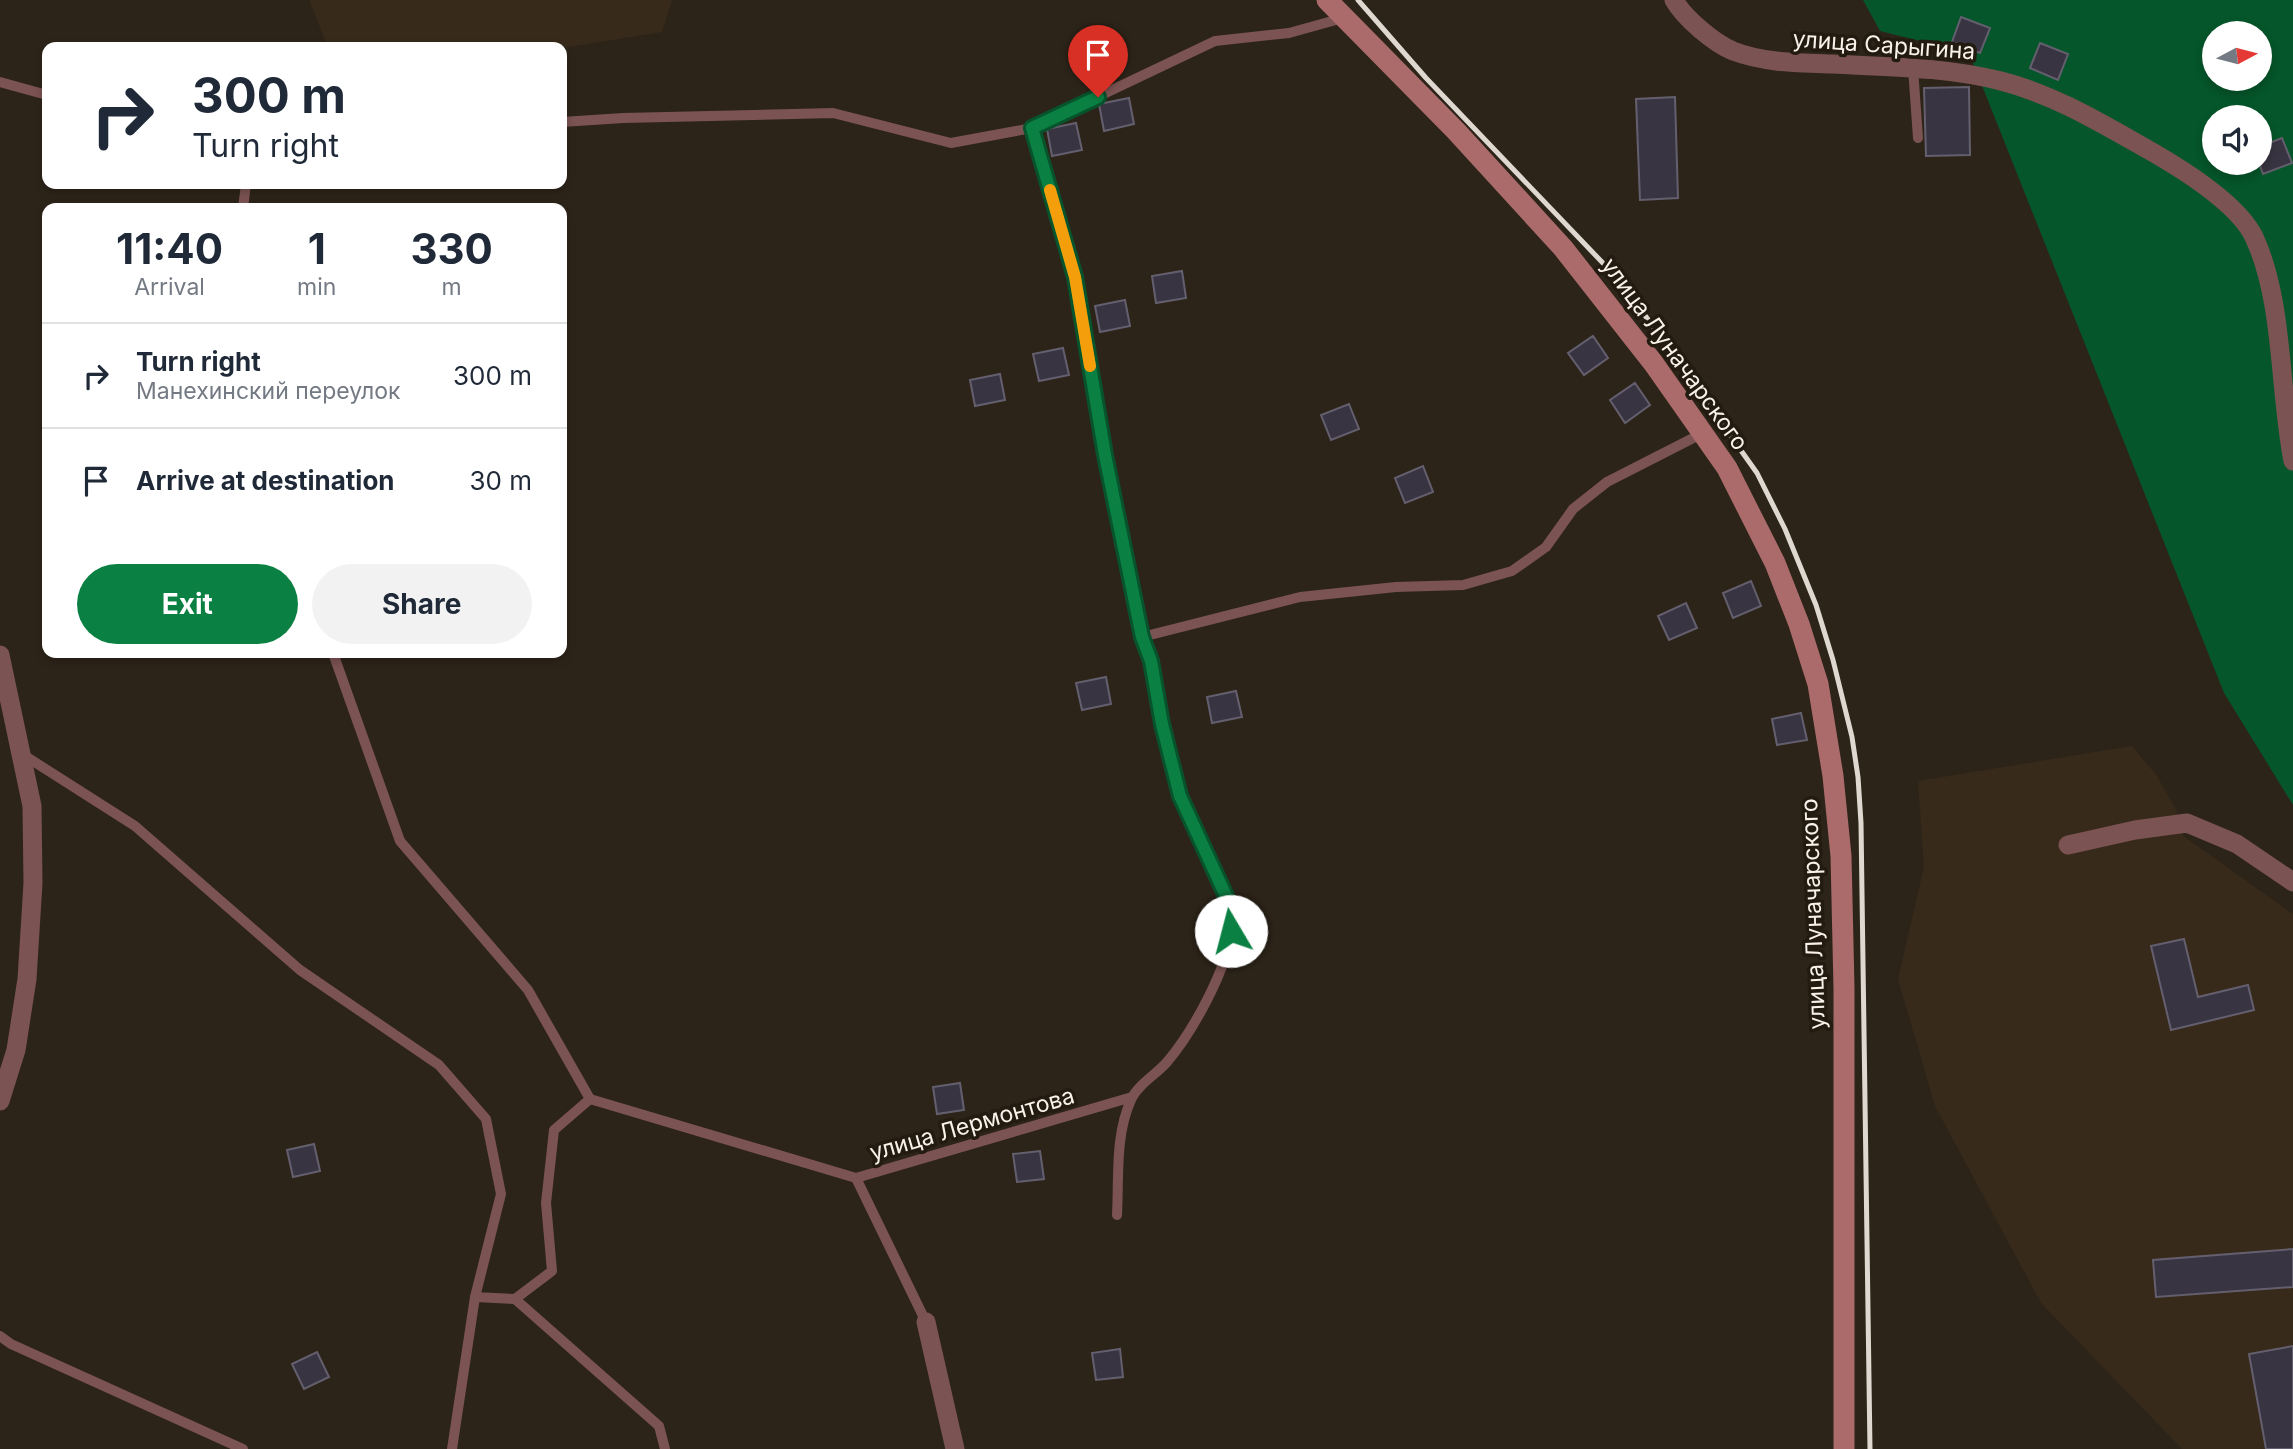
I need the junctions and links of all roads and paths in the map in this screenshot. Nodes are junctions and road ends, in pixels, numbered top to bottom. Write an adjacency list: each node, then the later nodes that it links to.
1 (1327, 0): 3 (main road, улица Луначарского)
2 (1674, 0): 4 (street, улица Сарыгина)
3 (1344, 18): 8 (lane); 10 (main road, улица Луначарского)
4 (1913, 68): 9 (lane); 11 (street, улица Сарыгина)
5 (0, 82): 6 (lane)
6 (42, 94)
7 (567, 122): 8 (lane)
8 (1032, 128): 12 (lane)
9 (1918, 138)
10 (1703, 433): 12 (lane); 31 (main road, улица Луначарского)
11 (2293, 461)
12 (1142, 637): 18 (lane)
13 (0, 655): 15 (street)
14 (335, 658): 19 (lane)
15 (22, 754): 20 (street); 23 (lane)
16 (2068, 845): 17 (street)
17 (2293, 882)
18 (1132, 1097): 21 (lane, улица Лермонтова); 22 (lane)
19 (590, 1099): 21 (lane); 24 (lane)
20 (0, 1101)
21 (856, 1178): 25 (lane, улица Лермонтова)
22 (1117, 1215)
23 (475, 1297): 24 (lane); 28 (lane)
24 (515, 1299): 29 (lane)
25 (926, 1322): 30 (street)
26 (0, 1336): 27 (lane)
27 (243, 1449)
28 (452, 1449)
29 (665, 1449)
30 (955, 1449)
31 (1844, 1449)

